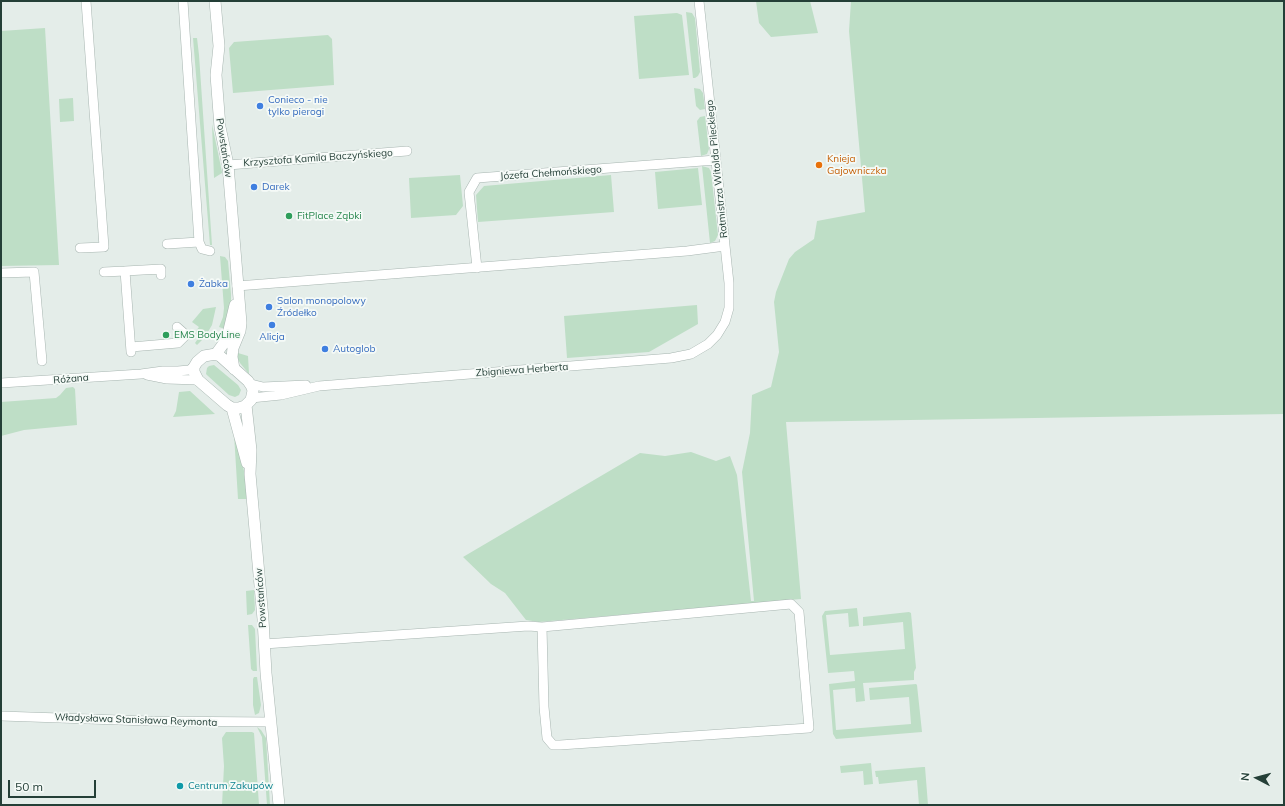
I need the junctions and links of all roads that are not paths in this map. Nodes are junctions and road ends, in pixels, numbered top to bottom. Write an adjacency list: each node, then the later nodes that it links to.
1 (86, 1): 11 (street)
2 (183, 1): 8 (street)
3 (215, 1): 7 (street, Powstańców)
4 (698, 1): 6 (street, Rotmistrza Witolda Pileckiego)
5 (407, 152): 7 (street, Krzysztofa Kamila Baczyńskiego)
6 (716, 160): 10 (street, Rotmistrza Witolda Pileckiego); 13 (street, Józefa Chełmońskiego)
7 (228, 165): 18 (street, Powstańców)
8 (199, 242): 9 (street); 12 (street)
9 (167, 244)
10 (725, 246): 13 (street); 20 (street, Rotmistrza Witolda Pileckiego)
11 (80, 248)
12 (210, 251)
13 (477, 268): 18 (street)
14 (125, 271): 15 (street); 17 (street); 19 (street)
15 (104, 272)
16 (1, 273): 22 (street)
17 (161, 275)
18 (238, 290): 21 (street, Powstańców); 24 (street, Powstańców)
19 (177, 327)
20 (718, 335): 29 (street, Zbigniewa Herberta)
21 (216, 354): 23 (street); 24 (street)
22 (42, 361)
23 (194, 367): 25 (street, Różana); 26 (street)
24 (234, 369): 28 (street)
25 (141, 374): 26 (street, Różana); 27 (street, Różana)
26 (198, 380): 31 (street)
27 (1, 383)
28 (251, 384): 29 (street, Zbigniewa Herberta); 30 (street, Powstańców)
29 (319, 386): 30 (street, Zbigniewa Herberta)
30 (249, 402): 31 (street); 32 (street, Powstańców)
31 (232, 408): 32 (street, Powstańców)
32 (250, 474): 34 (street, Powstańców)
33 (542, 627): 33 (street); 34 (street)
34 (264, 644): 36 (street, Powstańców)
35 (1, 716): 36 (street, Władysława Stanisława Reymonta)
36 (271, 722): 37 (street, Powstańców); 38 (street, Powstańców)
37 (273, 805)
38 (279, 805)

